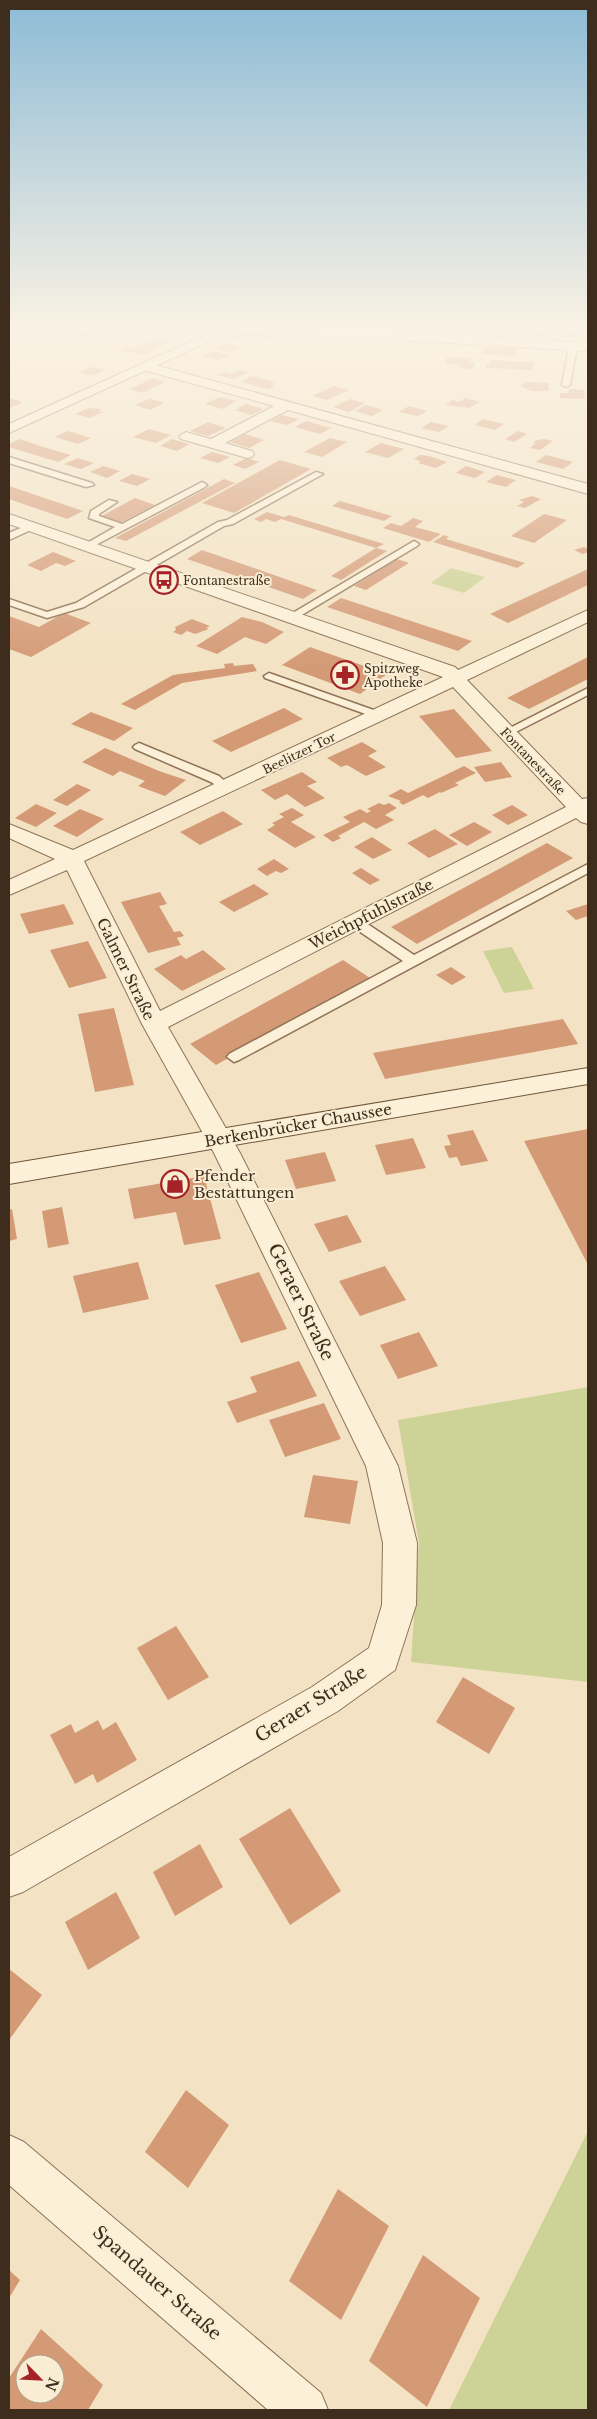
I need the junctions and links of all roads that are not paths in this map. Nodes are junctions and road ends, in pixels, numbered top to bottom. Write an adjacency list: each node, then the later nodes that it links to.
1 (212, 444): 3 (street)
2 (424, 444): 8 (street)
3 (247, 454)
4 (9, 460): 6 (lane)
5 (319, 474): 16 (lane)
6 (89, 485)
7 (202, 485): 12 (lane)
8 (588, 489)
9 (112, 502): 12 (lane)
10 (9, 519): 11 (street, Fontanestraße)
11 (30, 527): 13 (lane); 15 (street, Fontanestraße)
12 (123, 527): 15 (lane)
13 (9, 537)
14 (414, 544): 19 (lane)
15 (87, 546): 16 (street, Fontanestraße)
16 (146, 567): 17 (lane); 19 (street, Fontanestraße)
17 (9, 602)
18 (588, 615): 21 (street, Beelitzer Tor)
19 (291, 617): 21 (street, Fontanestraße)
20 (269, 676): 23 (lane)
21 (457, 679): 23 (street, Beelitzer Tor); 24 (street, Fontanestraße)
22 (588, 691): 24 (lane)
23 (378, 715): 26 (street, Beelitzer Tor)
24 (506, 733): 27 (street, Fontanestraße)
25 (140, 747): 26 (lane)
26 (226, 788): 29 (street, Beelitzer Tor)
27 (585, 810): 32 (street, Weichpfuhlstraße)
28 (9, 830): 29 (street)
29 (72, 858): 31 (street, Beelitzer Tor); 34 (street, Galmer Straße)
30 (588, 868): 33 (lane)
31 (9, 888)
32 (355, 922): 33 (lane); 34 (street, Weichpfuhlstraße)
33 (413, 961): 35 (lane)
34 (154, 1024): 37 (street, Galmer Straße)
35 (234, 1057)
36 (588, 1076): 37 (street, Berkenbrücker Chaussee)
37 (217, 1138): 38 (street, Berkenbrücker Chaussee); 39 (street, Geraer Straße)
38 (9, 1174)
39 (9, 1878)
40 (9, 2157): 41 (street, Spandauer Straße)
41 (304, 2410)

